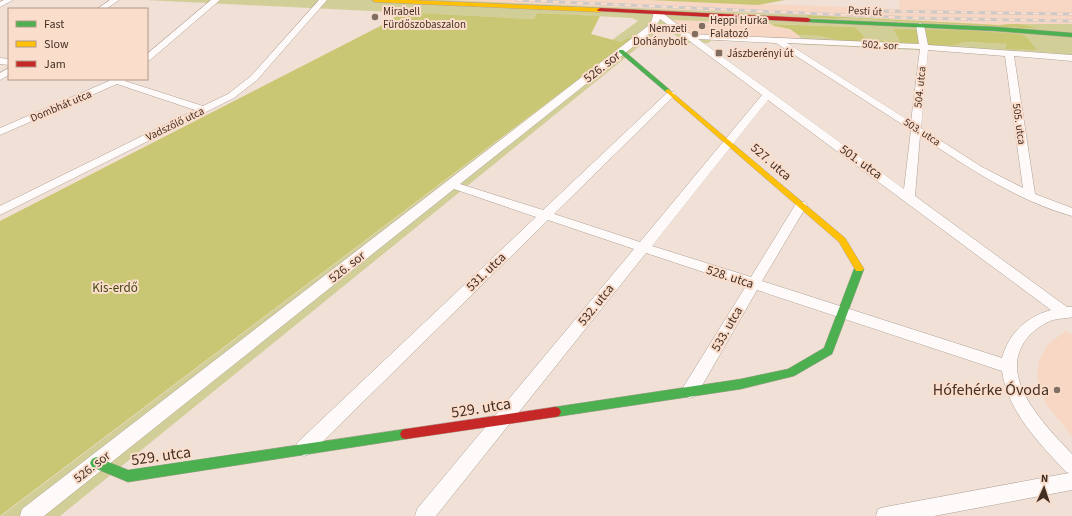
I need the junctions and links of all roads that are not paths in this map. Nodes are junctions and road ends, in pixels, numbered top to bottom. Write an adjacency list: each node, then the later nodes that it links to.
1 (9, 0): 6 (street)
2 (114, 0): 7 (street)
3 (216, 0): 18 (street)
4 (323, 0): 23 (street, Vadszőlő utca)
5 (375, 0): 8 (street)
6 (0, 5)
7 (102, 8)
8 (657, 13): 9 (street, Pesti út); 10 (street, 526. sor); 11 (street, 501. utca)
9 (920, 25): 12 (street, Pesti út); 15 (street, 504. utca)
10 (651, 28): 11 (street); 16 (street, 526. sor)
11 (677, 28): 13 (street, 501. utca)
12 (1072, 35)
13 (688, 36): 14 (street, 502. sor); 22 (street, 501. utca)
14 (778, 41): 15 (street, 502. sor); 24 (street, 503. utca)
15 (924, 47): 17 (street, 502. sor); 24 (street, 504. utca)
16 (621, 52): 21 (street, 527. utca); 27 (street, 526. sor)
17 (1009, 52): 19 (street, 502. sor); 28 (street, 505. utca)
18 (148, 57)
19 (1072, 58)
20 (117, 80): 23 (street); 25 (street, Dombhát utca)
21 (671, 94): 26 (street, 527. utca); 33 (street, 531. utca)
22 (768, 94): 26 (street, 532. utca); 29 (street, 501. utca)
23 (204, 110): 31 (street, Vadszőlő utca)
24 (916, 128): 28 (street, 503. utca); 29 (street, 504. utca)
25 (0, 132)
26 (728, 142): 30 (street, 527. utca); 34 (street, 532. utca)
27 (452, 185): 33 (street, 528. utca); 42 (street, 526. sor)
28 (1030, 196): 32 (street, 503. utca)
29 (908, 197): 36 (street, 501. utca)
30 (801, 205): 35 (street, 533. utca); 37 (street, 527. utca)
31 (0, 211)
32 (1072, 212)
33 (544, 216): 34 (street, 528. utca); 41 (street, 531. utca)
34 (642, 248): 35 (street, 528. utca); 40 (street, 532. utca)
35 (752, 284): 37 (street, 528. utca); 39 (street, 533. utca)
36 (1068, 312): 38 (street)
37 (843, 314): 38 (street, 528. utca); 39 (street, 529. utca)
38 (1009, 367): 43 (street)
39 (690, 391): 40 (street, 529. utca)
40 (502, 420): 41 (street, 529. utca); 46 (street, 532. utca)
41 (301, 450): 42 (street, 529. utca)
42 (96, 463): 45 (street, 526. sor)
43 (1072, 466)
44 (1072, 481): 47 (street)
45 (29, 516)
46 (424, 516)
47 (885, 516)

